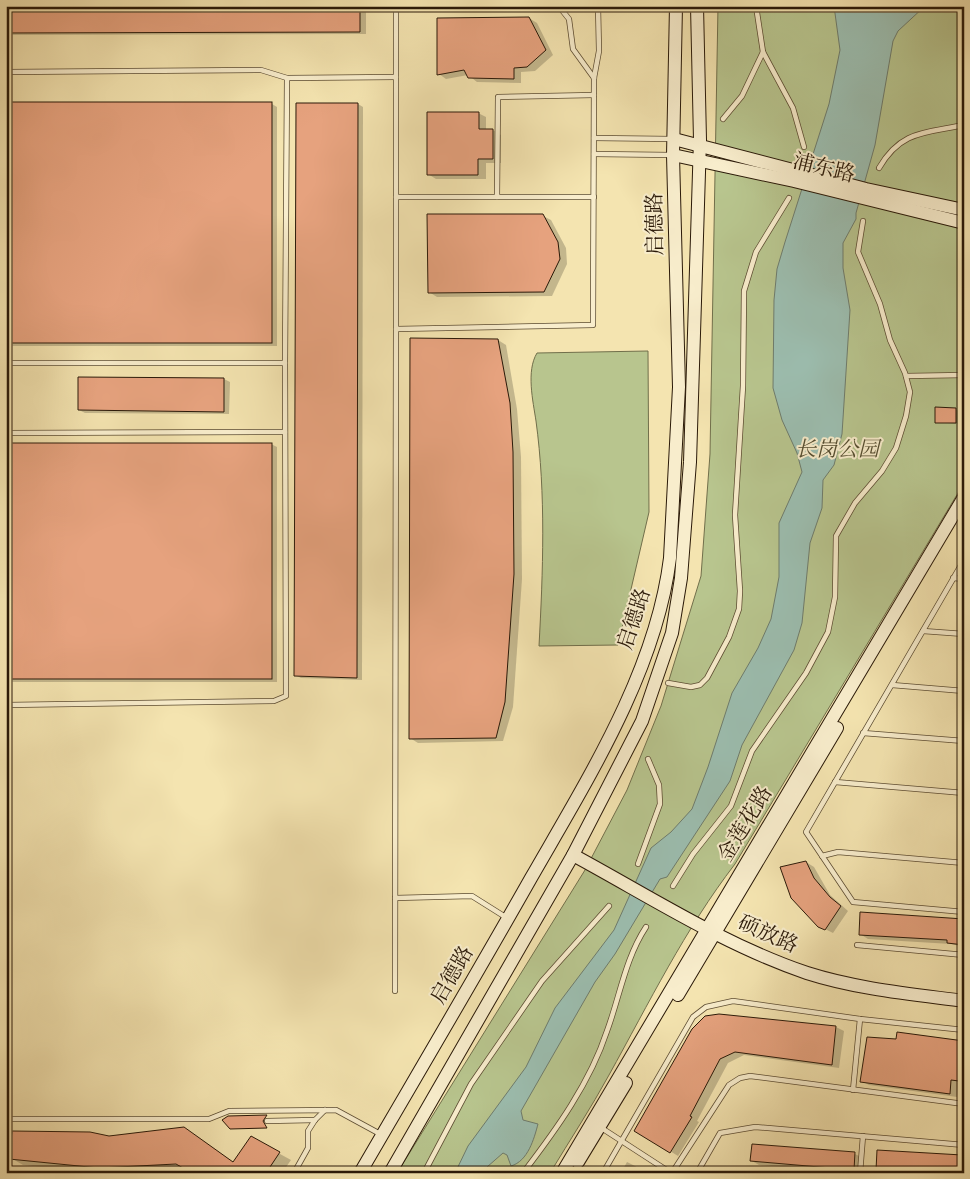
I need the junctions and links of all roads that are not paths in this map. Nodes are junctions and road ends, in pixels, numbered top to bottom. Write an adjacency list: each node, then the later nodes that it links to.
1 (396, 6): 9 (lane)
2 (598, 6): 11 (lane)
3 (676, 6): 16 (main road, 启德路)
4 (697, 6): 17 (main road, 启德路)
5 (756, 6): 7 (lane)
6 (480, 7): 11 (lane)
7 (763, 52): 13 (lane); 18 (lane)
8 (6, 72): 10 (lane)
9 (396, 77): 10 (lane); 23 (lane)
10 (287, 78): 32 (lane)
11 (594, 78): 12 (lane)
12 (594, 96): 15 (lane); 24 (lane)
13 (723, 119)
14 (964, 124): 22 (lane)
15 (594, 138): 16 (lane); 19 (lane)
16 (674, 139): 17 (main road, 浦东路); 20 (main road, 启德路)
17 (700, 145): 21 (main road, 启德路); 27 (main road, 浦东路)
18 (804, 147)
19 (594, 154): 20 (lane); 25 (lane)
20 (673, 155): 21 (main road, 浦东路); 61 (main road, 启德路)
21 (700, 161): 29 (main road, 浦东路); 53 (main road, 启德路)
22 (879, 168)
23 (396, 197): 24 (lane); 30 (lane)
24 (497, 197): 25 (lane)
25 (594, 197): 30 (lane)
26 (790, 198): 44 (lane)
27 (964, 210)
28 (863, 221): 34 (lane)
29 (964, 223)
30 (396, 329): 58 (lane)
31 (6, 363): 32 (lane)
32 (284, 363): 35 (lane)
33 (964, 374): 34 (lane)
34 (906, 376): 57 (lane)
35 (285, 432): 36 (lane); 47 (lane)
36 (6, 433)
37 (964, 497): 63 (main road, 金莲花路)
38 (964, 512): 63 (main road, 金莲花路)
39 (964, 560): 40 (lane)
40 (953, 578): 41 (lane); 42 (lane)
41 (964, 579)
42 (923, 631): 43 (lane); 45 (lane)
43 (964, 634)
44 (668, 683)
45 (892, 685): 46 (lane); 48 (lane)
46 (964, 691)
47 (6, 705)
48 (863, 733): 49 (lane); 51 (lane)
49 (964, 741)
50 (648, 759): 56 (lane)
51 (835, 782): 52 (lane); 54 (lane)
52 (964, 793)
53 (573, 855): 63 (main road, 硕放路); 83 (main road, 启德路)
54 (822, 856): 55 (lane); 60 (lane)
55 (964, 863)
56 (638, 864)
57 (672, 886)
58 (395, 898): 61 (lane); 66 (lane)
59 (610, 906): 84 (lane)
60 (964, 912)
61 (508, 919): 77 (main road, 启德路)
62 (646, 927): 85 (lane)
63 (711, 930): 67 (main road, 硕放路); 76 (main road, 金莲花路)
64 (857, 945): 65 (lane)
65 (964, 955)
66 (395, 991)
67 (964, 1001)
68 (860, 1019): 69 (lane); 70 (lane); 79 (lane)
69 (964, 1030)
70 (853, 1090): 71 (lane); 89 (lane)
71 (964, 1104)
72 (325, 1110): 73 (lane); 74 (lane); 77 (lane)
73 (6, 1119)
74 (315, 1120): 75 (lane); 81 (lane)
75 (267, 1121)
76 (596, 1124): 79 (lane); 86 (main road, 金莲花路); 87 (main road, 金莲花路)
77 (382, 1135): 82 (main road, 启德路)
78 (863, 1136): 80 (lane); 90 (lane); 91 (lane)
79 (622, 1141): 88 (lane); 89 (lane)
80 (964, 1145)
81 (294, 1173)
82 (360, 1173)
83 (390, 1173)
84 (424, 1173)
85 (523, 1173)
86 (562, 1173)
87 (572, 1173)
88 (603, 1173)
89 (672, 1173)
90 (697, 1173)
91 (860, 1173)

